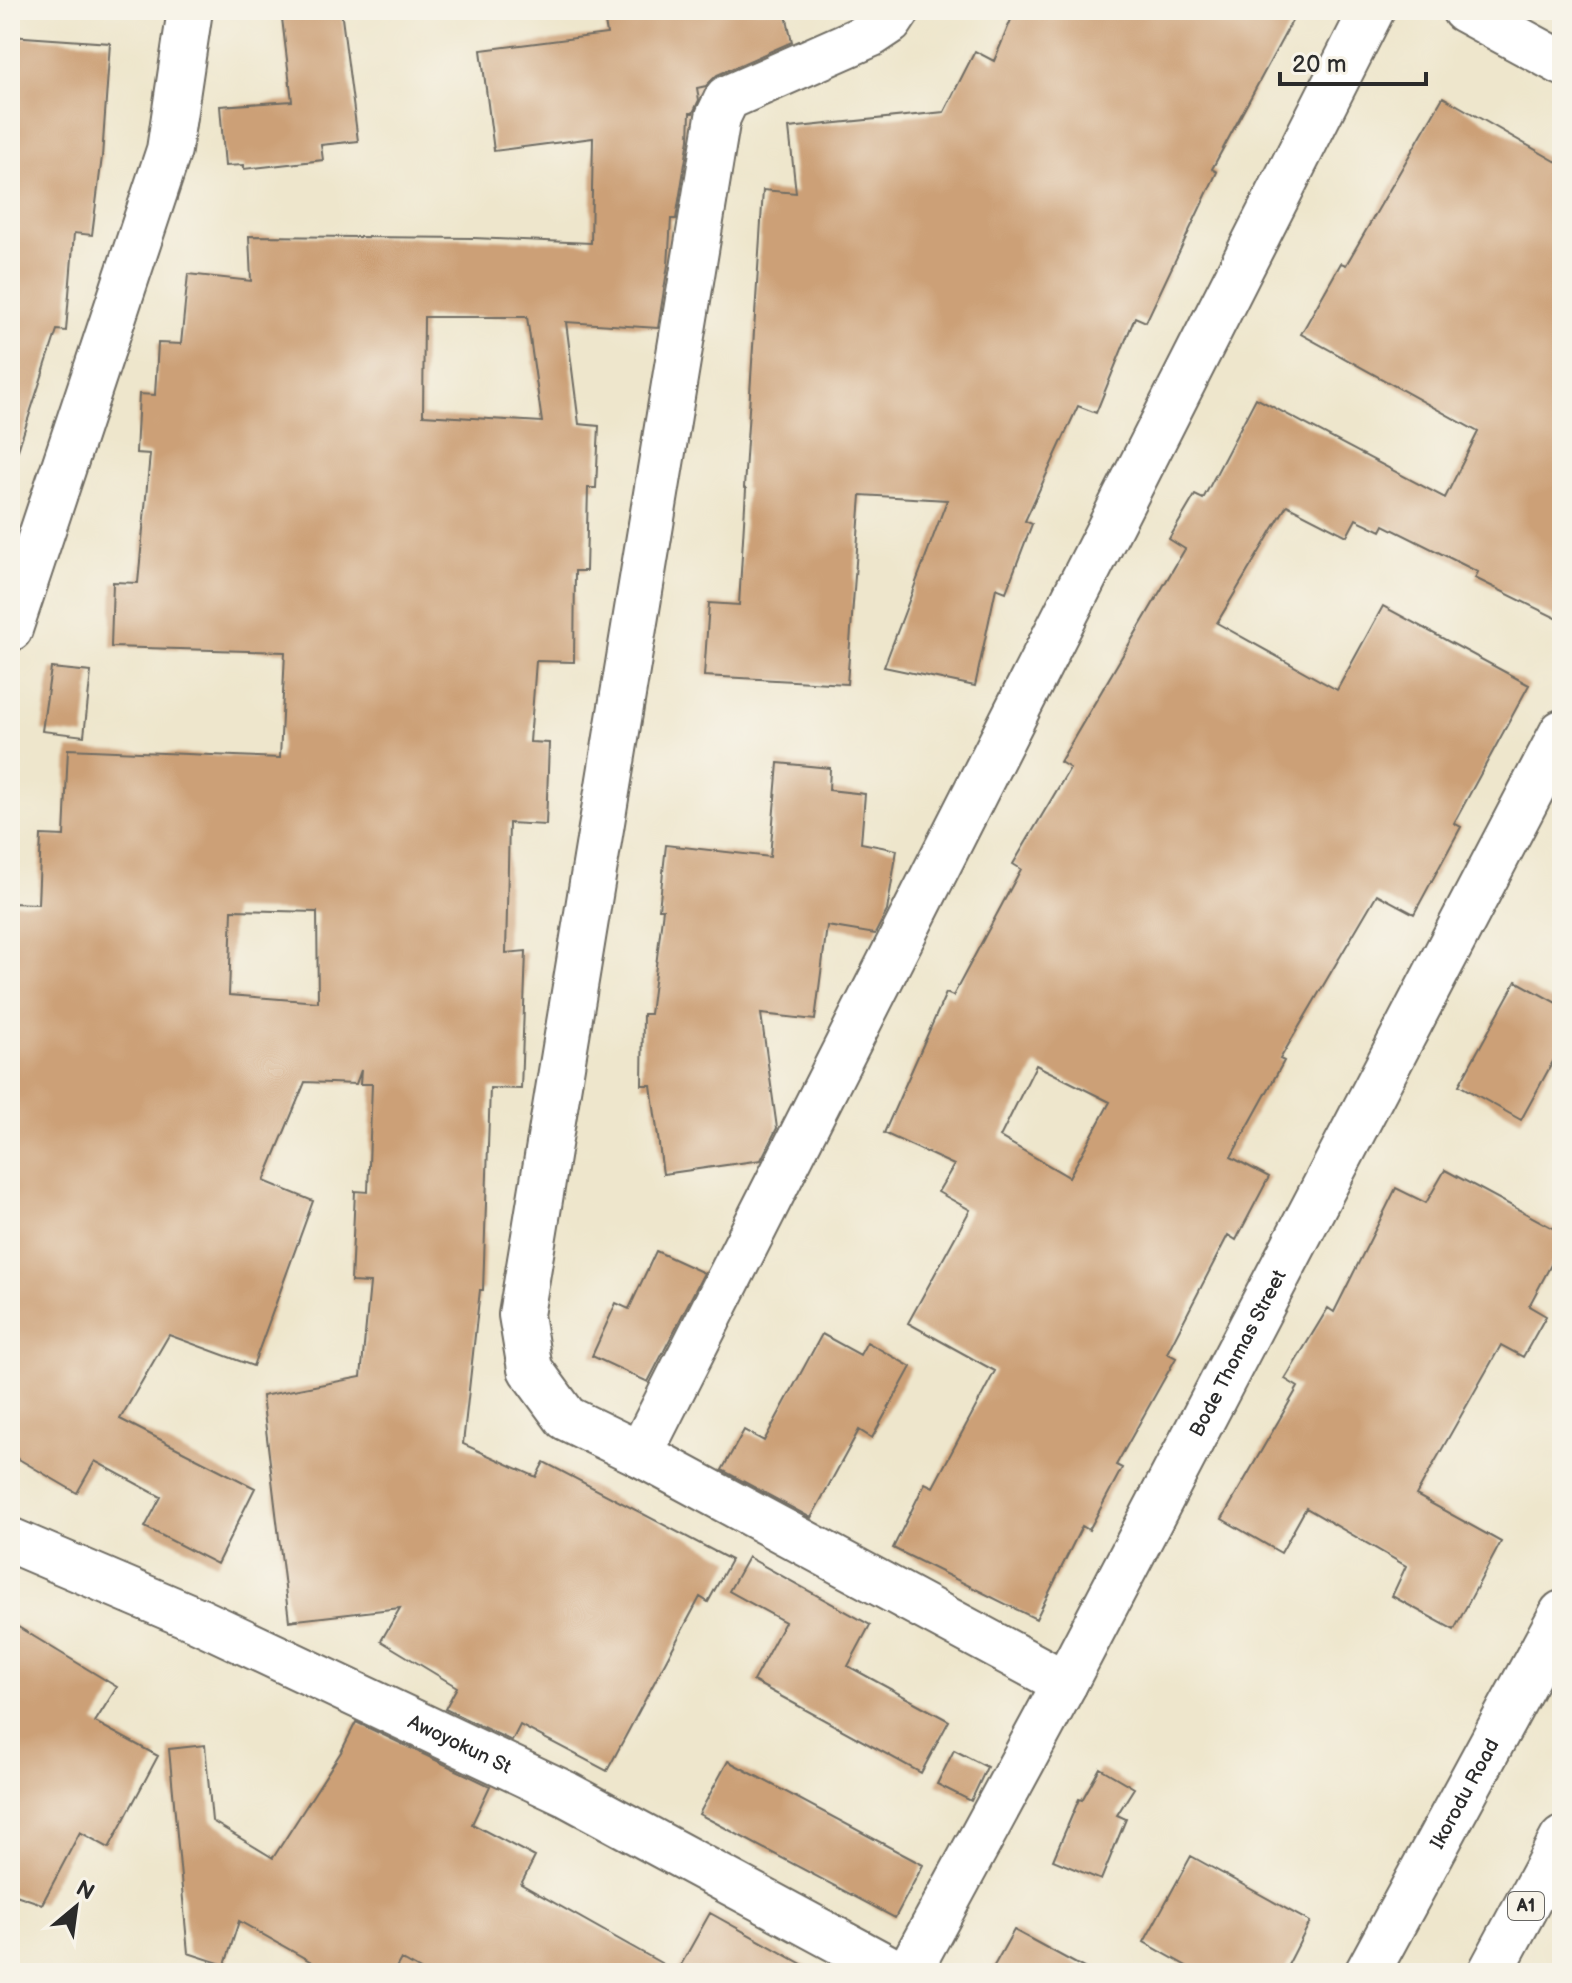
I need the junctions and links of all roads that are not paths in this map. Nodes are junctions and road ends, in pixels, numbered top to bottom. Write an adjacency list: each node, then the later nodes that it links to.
1 (190, 10): 6 (main road)
2 (898, 10): 8 (main road)
3 (1372, 10): 8 (main road)
4 (1464, 10): 5 (main road)
5 (1562, 63)
6 (10, 629)
7 (1562, 732): 11 (main road, Bode Thomas Street)
8 (640, 1454): 11 (main road)
9 (10, 1540): 13 (main road, Awoyokun St)
10 (1562, 1613): 15 (main road, Ikorodu Road)
11 (1065, 1683): 14 (main road, Bode Thomas Street)
12 (1562, 1839): 16 (main road, A1)
13 (898, 1973)
14 (908, 1973)
15 (1367, 1973)
16 (1490, 1973)

